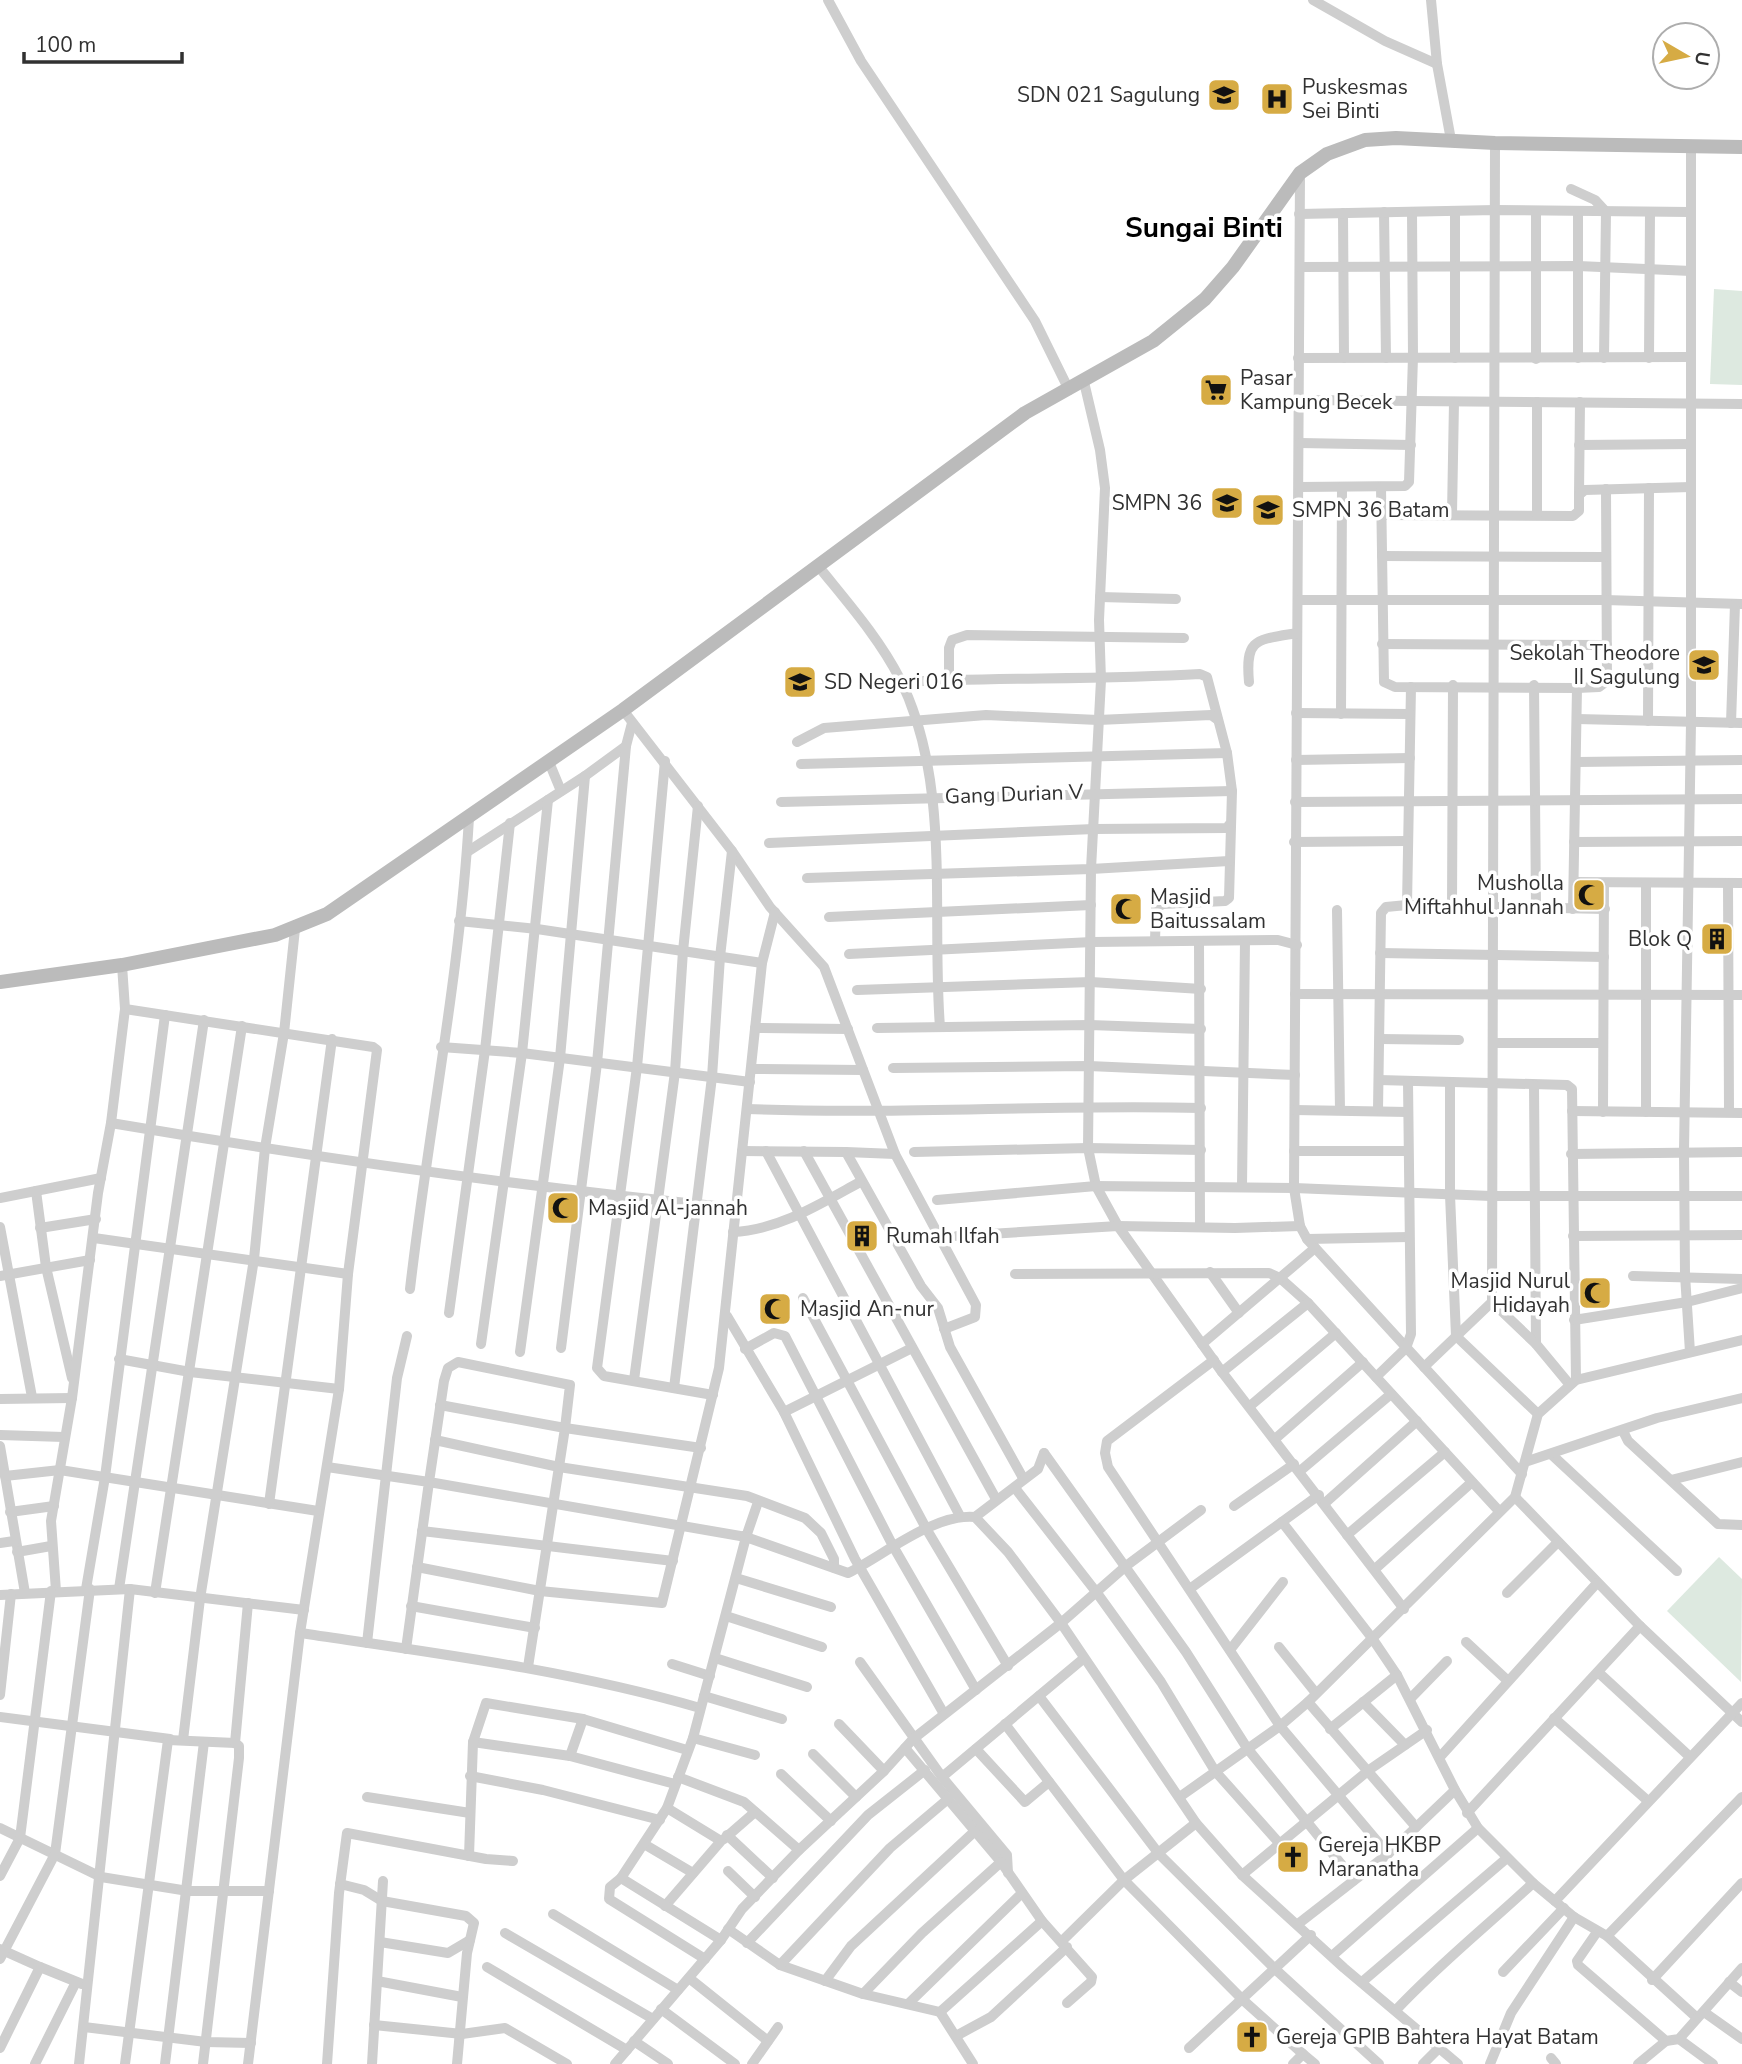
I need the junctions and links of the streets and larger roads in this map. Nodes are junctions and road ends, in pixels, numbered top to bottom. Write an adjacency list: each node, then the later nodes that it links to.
1 (828, 0): 45 (street)
2 (1313, 0): 4 (street)
3 (1431, 0): 4 (street)
4 (1437, 64): 5 (street)
5 (1451, 140): 6 (street); 9 (street)
6 (1495, 143): 7 (street); 12 (street)
7 (1691, 146): 8 (street); 19 (street)
8 (1742, 147)
9 (1300, 173): 21 (street); 44 (street)
10 (1571, 189): 17 (street)
11 (1455, 211): 12 (street); 15 (street); 27 (street)
12 (1495, 211): 16 (street); 29 (street)
13 (1578, 211): 16 (street); 17 (street); 22 (street)
14 (1384, 212): 15 (street); 20 (street); 25 (street)
15 (1412, 212): 26 (street)
16 (1536, 212): 30 (street)
17 (1606, 212): 18 (street); 28 (street)
18 (1650, 212): 19 (street); 31 (street)
19 (1690, 212): 32 (street)
20 (1343, 213): 21 (street); 24 (street)
21 (1299, 214): 23 (street)
22 (1578, 266): 28 (street); 30 (street); 39 (street)
23 (1300, 267): 24 (street); 34 (street)
24 (1342, 267): 25 (street); 35 (street)
25 (1385, 267): 26 (street); 36 (street)
26 (1411, 267): 27 (street); 33 (street)
27 (1453, 267): 29 (street); 37 (street)
28 (1607, 267): 31 (street); 40 (street)
29 (1495, 268): 30 (street); 38 (street)
30 (1536, 268): 43 (street)
31 (1652, 268): 32 (street); 41 (street)
32 (1691, 271): 42 (street)
33 (1413, 357): 36 (street); 37 (street); 47 (street)
34 (1298, 358): 35 (street); 46 (street)
35 (1344, 358): 36 (street)
36 (1385, 358)
37 (1455, 358): 38 (street)
38 (1495, 358): 43 (street); 49 (street)
39 (1578, 358): 40 (street); 43 (street)
40 (1604, 358): 41 (street)
41 (1649, 358): 42 (street)
42 (1690, 358): 52 (street)
43 (1536, 359)
44 (1084, 382): 45 (street); 73 (street)
45 (1069, 390): 72 (street)
46 (1300, 400): 47 (street); 54 (street)
47 (1410, 401): 48 (street); 56 (street)
48 (1454, 402): 49 (street); 65 (street)
49 (1497, 402): 50 (street); 66 (street)
50 (1537, 402): 51 (street); 68 (street)
51 (1580, 402): 52 (street); 57 (street)
52 (1692, 403): 53 (street); 55 (street)
53 (1742, 404)
54 (1300, 443): 56 (street); 58 (street)
55 (1691, 444): 57 (street); 61 (street)
56 (1411, 445): 60 (street)
57 (1579, 445): 64 (street)
58 (1300, 487): 59 (street); 77 (street)
59 (1342, 487): 60 (street); 75 (street)
60 (1381, 487): 67 (street)
61 (1691, 487): 62 (street); 81 (street)
62 (1649, 488): 63 (street); 80 (street)
63 (1606, 489): 64 (street); 71 (street)
64 (1579, 495): 68 (street)
65 (1452, 513): 66 (street); 67 (street)
66 (1496, 514): 68 (street); 70 (street)
67 (1383, 515): 69 (street)
68 (1537, 515)
69 (1382, 556): 70 (street); 78 (street)
70 (1493, 556): 71 (street); 76 (street)
71 (1605, 557): 79 (street)
72 (819, 567): 91 (street); 98 (street)
73 (1100, 597): 74 (street); 84 (street)
74 (1176, 599)
75 (1342, 599): 77 (street); 78 (street); 100 (street)
76 (1493, 599): 78 (street); 79 (street); 87 (street)
77 (1298, 600): 83 (street)
78 (1382, 600): 86 (street)
79 (1605, 600): 80 (street); 88 (street)
80 (1648, 601): 81 (street); 106 (street)
81 (1690, 603): 82 (street); 108 (street)
82 (1738, 604): 109 (street)
83 (1297, 633): 92 (street); 99 (street)
84 (1099, 638): 85 (street); 89 (street); 90 (street)
85 (1184, 638)
86 (1382, 644): 87 (street); 96 (street)
87 (1494, 645): 88 (street); 95 (street)
88 (1607, 645): 97 (street)
89 (948, 679): 90 (street); 91 (street)
90 (1101, 680): 103 (street); 104 (street)
91 (901, 681): 105 (street)
92 (1249, 682)
93 (1453, 685): 95 (street); 96 (street); 129 (street)
94 (1534, 685): 95 (street); 97 (street); 128 (street)
95 (1493, 686): 130 (street)
96 (1411, 687): 101 (street)
97 (1577, 688): 102 (street)
98 (623, 710): 107 (street); 120 (street)
99 (1296, 713): 100 (street); 116 (street)
100 (1340, 714): 101 (street)
101 (1410, 715): 114 (street)
102 (1577, 719): 106 (street); 121 (street)
103 (1098, 720): 104 (street); 105 (street); 113 (street)
104 (1218, 720): 112 (street)
105 (917, 722): 110 (street); 115 (street)
106 (1648, 722): 108 (street)
107 (632, 723): 111 (street); 119 (street)
108 (1691, 723): 109 (street); 117 (street)
109 (1737, 723)
110 (797, 742)
111 (626, 746): 123 (street); 178 (street)
112 (1227, 753): 113 (street); 124 (street)
113 (1096, 756): 115 (street); 126 (street)
114 (1410, 758): 116 (street); 135 (street)
115 (926, 759): 122 (street); 127 (street)
116 (1296, 760): 137 (street)
117 (1690, 760): 118 (street); 121 (street); 132 (street)
118 (1742, 760)
119 (665, 761): 138 (street); 184 (street)
120 (549, 762): 125 (street); 139 (street)
121 (1577, 762): 131 (street)
122 (801, 764)
123 (585, 776): 125 (street); 177 (street)
124 (1232, 791): 126 (street, Gang Durian V); 141 (street)
125 (561, 792): 134 (street)
126 (1097, 792): 127 (street, Gang Durian V); 142 (street)
127 (932, 797): 136 (street, Gang Durian V); 143 (street)
128 (1536, 798): 130 (street); 131 (street); 165 (street)
129 (1452, 799): 130 (street); 135 (street); 164 (street)
130 (1493, 799): 166 (street)
131 (1576, 799): 132 (street); 148 (street)
132 (1690, 799): 133 (street); 145 (street)
133 (1742, 799)
134 (548, 800): 140 (street); 176 (street)
135 (1409, 800): 137 (street); 144 (street)
136 (781, 802)
137 (1295, 802): 147 (street)
138 (698, 806): 150 (street); 185 (street)
139 (469, 818): 151 (street); 175 (street)
140 (510, 823): 151 (street); 174 (street)
141 (1229, 825): 142 (street); 152 (street)
142 (1094, 829): 143 (street); 153 (street)
143 (935, 835): 149 (street); 154 (street)
144 (1407, 841): 147 (street); 163 (street)
145 (1689, 841): 146 (street); 148 (street); 158 (street)
146 (1742, 841)
147 (1294, 842): 183 (street)
148 (1574, 842): 156 (street)
149 (769, 843)
150 (732, 851): 170 (street); 190 (street)
151 (467, 852): 173 (street)
152 (1229, 861): 153 (street); 179 (street)
153 (1091, 869): 154 (street); 162 (street)
154 (934, 875): 155 (street); 171 (street)
155 (807, 878)
156 (1574, 882): 157 (street); 167 (street)
157 (1604, 883): 161 (street); 168 (street)
158 (1689, 883): 159 (street); 161 (street); 203 (street)
159 (1728, 883): 160 (street); 204 (street)
160 (1742, 883)
161 (1646, 884): 206 (street)
162 (1091, 905): 171 (street); 182 (street)
163 (1408, 905): 164 (street); 187 (street)
164 (1452, 906): 166 (street)
165 (1536, 907): 166 (street); 167 (street)
166 (1492, 908): 189 (street)
167 (1573, 909): 168 (street)
168 (1605, 909): 191 (street)
169 (1337, 910): 199 (street)
170 (775, 912): 192 (street); 216 (street)
171 (939, 913): 172 (street); 186 (street)
172 (829, 916)
173 (459, 920): 174 (street); 224 (street)
174 (500, 926): 176 (street); 225 (street)
175 (295, 929): 193 (street); 218 (street)
176 (537, 929): 177 (street); 226 (street)
177 (572, 935): 178 (street); 227 (street)
178 (608, 940): 184 (street); 228 (street)
179 (1155, 941): 180 (street); 182 (street)
180 (1199, 941): 181 (street); 197 (street)
181 (1245, 941): 183 (street); 236 (street)
182 (1092, 942): 186 (street); 195 (street)
183 (1297, 945): 200 (street)
184 (648, 946): 185 (street); 230 (street)
185 (683, 951): 190 (street); 235 (street)
186 (937, 951): 188 (street); 196 (street)
187 (1380, 953): 189 (street); 201 (street)
188 (849, 954)
189 (1491, 954): 191 (street); 202 (street)
190 (720, 957): 192 (street); 238 (street)
191 (1604, 957): 207 (street)
192 (762, 963): 214 (street)
193 (122, 965): 194 (street); 208 (street)
194 (0, 982)
195 (1091, 982): 196 (street); 197 (street); 211 (street)
196 (937, 988): 198 (street); 213 (street)
197 (1201, 989): 217 (street)
198 (857, 990)
199 (1337, 993): 200 (street); 201 (street); 249 (street)
200 (1295, 994): 237 (street)
201 (1380, 995): 202 (street); 220 (street)
202 (1492, 995): 207 (street); 222 (street)
203 (1688, 995): 204 (street); 206 (street); 257 (street)
204 (1729, 995): 205 (street); 255 (street)
205 (1742, 995)
206 (1646, 996): 207 (street); 254 (street)
207 (1603, 997): 223 (street)
208 (125, 1009): 209 (street); 259 (street)
209 (165, 1015): 210 (street); 260 (street)
210 (204, 1020): 212 (street); 261 (street)
211 (1090, 1025): 213 (street); 217 (street); 229 (street)
212 (242, 1026): 218 (street); 262 (street)
213 (940, 1027): 215 (street)
214 (755, 1028): 216 (street); 232 (street)
215 (877, 1028)
216 (848, 1029): 233 (street)
217 (1201, 1029): 234 (street)
218 (284, 1033): 219 (street); 263 (street)
219 (332, 1039): 275 (street); 278 (street)
220 (1380, 1039): 221 (street); 239 (street)
221 (1459, 1040)
222 (1493, 1043): 223 (street); 243 (street)
223 (1603, 1043): 253 (street)
224 (441, 1047): 225 (street); 279 (street)
225 (485, 1050): 226 (street); 280 (street)
226 (522, 1053): 227 (street); 282 (street)
227 (560, 1058): 228 (street); 284 (street)
228 (597, 1063): 230 (street); 290 (street)
229 (1089, 1066): 231 (street); 234 (street); 245 (street)
230 (637, 1067): 235 (street); 295 (street)
231 (893, 1068)
232 (752, 1069): 233 (street); 241 (street)
233 (863, 1070): 256 (street)
234 (1201, 1070): 236 (street); 246 (street)
235 (675, 1072): 238 (street); 302 (street)
236 (1244, 1072): 237 (street); 287 (street)
237 (1295, 1075): 248 (street)
238 (712, 1077): 241 (street); 303 (street)
239 (1379, 1080): 240 (street); 250 (street)
240 (1408, 1082): 242 (street); 252 (street)
241 (751, 1083): 247 (street)
242 (1450, 1083): 243 (street); 294 (street)
243 (1493, 1085): 244 (street); 296 (street)
244 (1534, 1085): 251 (street); 297 (street)
245 (1088, 1105): 246 (street); 256 (street); 264 (street)
246 (1201, 1108): 265 (street)
247 (747, 1109): 256 (street); 266 (street)
248 (1295, 1110): 249 (street); 269 (street)
249 (1340, 1110): 250 (street)
250 (1378, 1110): 252 (street)
251 (1572, 1111): 253 (street); 277 (street)
252 (1408, 1112): 270 (street)
253 (1603, 1112): 254 (street)
254 (1646, 1112): 257 (street)
255 (1729, 1112): 257 (street); 258 (street)
256 (878, 1113): 276 (street)
257 (1686, 1113): 273 (street)
258 (1742, 1113)
259 (111, 1123): 260 (street); 281 (street)
260 (149, 1129): 261 (street); 320 (street)
261 (187, 1136): 262 (street); 321 (street)
262 (224, 1142): 263 (street); 323 (street)
263 (265, 1148): 275 (street); 324 (street)
264 (1088, 1148): 265 (street); 272 (street); 285 (street)
265 (1201, 1150): 286 (street)
266 (742, 1151): 267 (street); 304 (street)
267 (765, 1151): 268 (street); 305 (street)
268 (804, 1151): 271 (street); 300 (street)
269 (1294, 1151): 270 (street); 288 (street)
270 (1408, 1151): 291 (street)
271 (846, 1152): 276 (street); 283 (street)
272 (914, 1152)
273 (1684, 1152): 274 (street); 277 (street); 293 (street)
274 (1742, 1152)
275 (316, 1153): 278 (street); 327 (street)
276 (895, 1154): 347 (street)
277 (1572, 1154): 292 (street)
278 (363, 1161): 279 (street); 331 (street)
279 (424, 1169): 280 (street); 338 (street)
280 (467, 1175): 282 (street); 343 (street)
281 (101, 1178): 289 (street); 306 (street)
282 (503, 1181): 284 (street); 352 (street)
283 (860, 1182): 300 (street); 347 (street)
284 (544, 1186): 290 (street); 359 (street)
285 (1096, 1186): 286 (street); 301 (street); 307 (street)
286 (1201, 1186): 287 (street); 310 (street)
287 (1242, 1187): 288 (street)
288 (1294, 1188): 291 (street); 308 (street)
289 (36, 1191): 299 (street); 311 (street)
290 (582, 1192): 295 (street); 357 (street)
291 (1409, 1194): 294 (street); 317 (street)
292 (1572, 1194): 293 (street); 297 (street); 316 (street)
293 (1686, 1194): 298 (street); 313 (street)
294 (1450, 1195): 296 (street); 350 (street)
295 (620, 1196): 302 (street); 371 (street)
296 (1491, 1196): 297 (street); 340 (street)
297 (1535, 1196): 354 (street)
298 (1742, 1196)
299 (0, 1198)
300 (831, 1198): 305 (street); 355 (street)
301 (937, 1200)
302 (659, 1201): 303 (street); 371 (street)
303 (696, 1204): 304 (street); 376 (street)
304 (734, 1208): 312 (street)
305 (799, 1216): 312 (street); 364 (street)
306 (96, 1219): 311 (street); 318 (street)
307 (1118, 1226): 310 (street); 315 (street); 328 (street)
308 (1300, 1226): 310 (street); 319 (street)
309 (0, 1227): 333 (street)
310 (1200, 1227)
311 (40, 1228): 326 (street)
312 (733, 1232): 345 (street)
313 (1686, 1234): 314 (street); 316 (street); 332 (street)
314 (1742, 1235)
315 (957, 1236)
316 (1573, 1236): 346 (street)
317 (1409, 1237): 319 (street); 356 (street)
318 (93, 1238): 320 (street); 325 (street)
319 (1307, 1240): 322 (street)
320 (134, 1243): 321 (street); 361 (street)
321 (169, 1246): 323 (street); 365 (street)
322 (1315, 1248): 335 (street); 356 (street)
323 (208, 1252): 324 (street); 367 (street)
324 (254, 1259): 327 (street); 369 (street)
325 (90, 1260): 326 (street); 375 (street)
326 (46, 1267): 333 (street); 375 (street)
327 (303, 1267): 331 (street); 373 (street)
328 (1150, 1271): 329 (street); 330 (street); 353 (street)
329 (1210, 1272): 335 (street); 344 (street)
330 (1015, 1274)
331 (348, 1275): 377 (street)
332 (1685, 1275): 334 (street); 336 (street); 341 (street)
333 (4, 1276): 381 (street)
334 (1633, 1276)
335 (1280, 1278): 342 (street); 344 (street)
336 (1742, 1279)
337 (1742, 1287): 341 (street)
338 (410, 1289)
339 (803, 1298): 372 (street)
340 (1492, 1302): 350 (street); 354 (street)
341 (1687, 1302): 346 (street); 360 (street)
342 (1308, 1303): 348 (street); 368 (street)
343 (449, 1313)
344 (1239, 1313): 353 (street)
345 (727, 1316): 358 (street); 379 (street)
346 (1574, 1321): 374 (street)
347 (944, 1329): 410 (street)
348 (1336, 1333): 363 (street); 386 (street)
349 (408, 1336): 407 (street)
350 (1456, 1336): 366 (street); 388 (street)
351 (1742, 1340): 360 (street)
352 (481, 1344)
353 (1202, 1344): 362 (street)
354 (1536, 1344): 374 (street)
355 (912, 1348): 364 (street); 420 (street)
356 (1406, 1348): 366 (street); 370 (street)
357 (561, 1349)
358 (745, 1349): 380 (street); 387 (street)
359 (520, 1352)
360 (1690, 1352): 374 (street)
361 (119, 1359): 365 (street); 409 (street)
362 (1214, 1360): 368 (street); 441 (street)
363 (1363, 1362): 370 (street); 394 (street)
364 (880, 1364): 372 (street); 431 (street)
365 (152, 1366): 367 (street); 412 (street)
366 (1424, 1367): 406 (street)
367 (190, 1372): 369 (street); 415 (street)
368 (1222, 1372): 386 (street)
369 (237, 1376): 373 (street); 418 (street)
370 (1376, 1377): 378 (street)
371 (634, 1380): 376 (street)
372 (847, 1380): 380 (street); 436 (street)
373 (288, 1383): 377 (street); 423 (street)
374 (1573, 1383): 388 (street)
375 (74, 1385): 382 (street)
376 (674, 1388): 379 (street)
377 (339, 1389): 402 (street)
378 (1391, 1394): 389 (street); 404 (street)
379 (713, 1395): 397 (street)
380 (816, 1396): 387 (street); 446 (street)
381 (32, 1397): 382 (street); 384 (street)
382 (72, 1398): 393 (street)
383 (1742, 1398): 391 (street)
384 (0, 1399)
385 (440, 1405): 390 (street); 390 (street); 395 (street)
386 (1250, 1406): 394 (street)
387 (784, 1412): 451 (street)
388 (1538, 1414): 400 (street)
389 (1417, 1421): 398 (street); 421 (street)
390 (565, 1427): 397 (street); 403 (street)
391 (1623, 1431): 399 (street); 411 (street)
392 (0, 1435): 393 (street)
393 (64, 1437): 405 (street)
394 (1275, 1439): 404 (street)
395 (435, 1440): 403 (street); 413 (street)
396 (0, 1446): 408 (street)
397 (701, 1448): 416 (street)
398 (1444, 1452): 414 (street); 438 (street)
399 (1551, 1454): 400 (street); 454 (street)
400 (1525, 1462): 406 (street)
401 (1742, 1462): 411 (street)
402 (327, 1467): 407 (street); 428 (street)
403 (559, 1467): 416 (street); 425 (street)
404 (1297, 1467): 421 (street); 426 (street)
405 (60, 1470): 408 (street); 409 (street); 424 (street)
406 (1522, 1474): 419 (street)
407 (386, 1475): 413 (street); 481 (street)
408 (5, 1476): 430 (street)
409 (104, 1477): 412 (street); 459 (street)
410 (1023, 1478): 417 (street); 449 (street)
411 (1671, 1480): 434 (street)
412 (134, 1482): 415 (street); 460 (street)
413 (429, 1482): 425 (street); 437 (street)
414 (1472, 1482): 429 (street); 453 (street)
415 (173, 1488): 418 (street); 464 (street)
416 (691, 1488): 422 (street); 435 (street)
417 (1015, 1488): 420 (street); 465 (street)
418 (218, 1496): 423 (street); 468 (street)
419 (1515, 1497): 429 (street); 442 (street)
420 (996, 1499): 432 (street)
421 (1322, 1499): 433 (street); 438 (street)
422 (758, 1502): 439 (street); 452 (street)
423 (269, 1504): 428 (street)
424 (54, 1506): 430 (street); 444 (street)
425 (553, 1506): 435 (street); 445 (street)
426 (1234, 1506)
427 (1201, 1510): 441 (street)
428 (318, 1511): 473 (street)
429 (1499, 1511): 472 (street)
430 (10, 1512): 440 (street)
431 (960, 1516): 432 (street); 436 (street)
432 (975, 1517): 475 (street)
433 (1282, 1522): 458 (street); 479 (street)
434 (1742, 1525)
435 (682, 1526): 439 (street); 448 (street)
436 (926, 1530): 446 (street); 491 (street)
437 (422, 1531): 445 (street); 450 (street)
438 (1347, 1535): 453 (street)
439 (746, 1537): 452 (street); 455 (street)
440 (14, 1541): 443 (street); 447 (street)
441 (1159, 1541): 449 (street); 458 (street)
442 (1558, 1542): 457 (street); 466 (street)
443 (0, 1543)
444 (51, 1546): 447 (street); 461 (street)
445 (547, 1546): 448 (street); 462 (street)
446 (893, 1546): 451 (street); 498 (street)
447 (17, 1552): 463 (street)
448 (673, 1561): 462 (street)
449 (1126, 1566): 465 (street); 532 (street)
450 (417, 1567): 462 (street); 470 (street)
451 (860, 1567): 452 (street); 509 (street)
452 (834, 1568)
453 (1375, 1569): 472 (street)
454 (1677, 1571)
455 (736, 1578): 471 (street); 474 (street)
456 (1283, 1582): 485 (street)
457 (1597, 1583): 476 (street); 496 (street)
458 (1191, 1588): 485 (street)
459 (88, 1589): 460 (street); 461 (street); 518 (street)
460 (125, 1589): 464 (street); 522 (street)
461 (53, 1591): 463 (street); 514 (street)
462 (540, 1591): 477 (street)
463 (25, 1593): 467 (street)
464 (155, 1593): 468 (street)
465 (1097, 1593): 475 (street); 543 (street)
466 (1507, 1593)
467 (5, 1595): 500 (street)
468 (200, 1599): 469 (street); 526 (street)
469 (248, 1603): 473 (street); 529 (street)
470 (411, 1606): 477 (street); 484 (street)
471 (831, 1607)
472 (1404, 1609): 479 (street)
473 (304, 1610): 478 (street)
474 (726, 1616): 482 (street); 486 (street)
475 (1061, 1623): 487 (street); 491 (street)
476 (1640, 1626): 493 (street); 508 (street)
477 (534, 1628): 492 (street)
478 (300, 1633): 481 (street); 596 (street)
479 (1372, 1637): 494 (street); 499 (street)
480 (1466, 1642): 496 (street)
481 (367, 1643): 484 (street)
482 (822, 1647)
483 (1279, 1647): 499 (street)
484 (406, 1649): 492 (street)
485 (1230, 1650): 519 (street)
486 (715, 1658): 495 (street); 497 (street)
487 (1083, 1659): 502 (street); 551 (street)
488 (1447, 1661): 503 (street)
489 (860, 1662): 525 (street)
490 (672, 1664): 495 (street)
491 (1008, 1666): 498 (street)
492 (528, 1667): 507 (street)
493 (1598, 1672): 511 (street); 538 (street)
494 (1397, 1675): 503 (street); 505 (street)
495 (710, 1676): 501 (street)
496 (1508, 1681): 539 (street)
497 (807, 1687)
498 (976, 1690): 509 (street)
499 (1315, 1692): 504 (street)
500 (0, 1695)
501 (704, 1696): 507 (street); 513 (street)
502 (1039, 1696): 517 (street); 575 (street)
503 (1410, 1699): 521 (street)
504 (1308, 1702): 519 (street); 520 (street)
505 (1363, 1702): 520 (street); 530 (street)
506 (1742, 1703): 508 (street)
507 (700, 1708): 523 (street)
508 (1733, 1713): 515 (street); 538 (street)
509 (944, 1714): 525 (street)
510 (0, 1717): 514 (street)
511 (1554, 1718): 556 (street); 560 (street)
512 (583, 1719): 528 (street); 534 (street); 537 (street)
513 (782, 1719)
514 (34, 1722): 518 (street); 569 (street)
515 (1742, 1722)
516 (839, 1724): 542 (street)
517 (1006, 1724): 533 (street); 548 (street)
518 (71, 1725): 522 (street); 574 (street)
519 (1280, 1726): 532 (street); 550 (street)
520 (1330, 1729): 541 (street)
521 (1427, 1730): 530 (street); 539 (street)
522 (117, 1732): 524 (street); 586 (street)
523 (693, 1738): 534 (street); 536 (street)
524 (170, 1739): 526 (street); 593 (street)
525 (913, 1739): 531 (street); 546 (street)
526 (183, 1740): 527 (street)
527 (204, 1742): 529 (street); 595 (street)
528 (473, 1742): 537 (street); 545 (street)
529 (235, 1743): 598 (street)
530 (1405, 1745): 541 (street)
531 (905, 1748): 540 (street); 542 (street)
532 (1247, 1748): 543 (street); 562 (street)
533 (976, 1749): 546 (street); 548 (street)
534 (687, 1750): 547 (street)
535 (813, 1754): 553 (street)
536 (755, 1755)
537 (570, 1756): 547 (street)
538 (1689, 1756): 556 (street)
539 (1440, 1757): 549 (street)
540 (925, 1770): 555 (street); 616 (street)
541 (1369, 1770): 550 (street); 565 (street)
542 (884, 1771): 553 (street)
543 (1215, 1771): 551 (street); 572 (street)
544 (781, 1774): 563 (street)
545 (470, 1776): 559 (street); 561 (street)
546 (942, 1777): 583 (street)
547 (677, 1781): 557 (street); 558 (street)
548 (1049, 1782): 589 (street)
549 (1455, 1790): 560 (street); 565 (street)
550 (1338, 1795): 562 (street); 576 (street)
551 (1181, 1796): 564 (street)
552 (367, 1797): 559 (street)
553 (856, 1797): 563 (street)
554 (1742, 1797): 611 (street)
555 (948, 1799): 568 (street); 621 (street)
556 (1648, 1801): 602 (street)
557 (667, 1808): 561 (street); 570 (street)
558 (755, 1812): 570 (street); 573 (street)
559 (470, 1813): 577 (street)
560 (1467, 1813): 567 (street)
561 (660, 1820): 571 (street)
562 (1306, 1820): 572 (street); 590 (street)
563 (831, 1821): 573 (street)
564 (1196, 1823): 575 (street); 584 (street)
565 (1416, 1827): 576 (street)
566 (0, 1828): 569 (street)
567 (1478, 1828): 578 (street); 619 (street)
568 (975, 1831): 580 (street); 630 (street)
569 (20, 1838): 574 (street); 585 (street)
570 (724, 1838): 582 (street); 588 (street)
571 (644, 1844): 582 (street); 587 (street)
572 (1280, 1844): 584 (street)
573 (799, 1850): 588 (street)
574 (55, 1854): 586 (street); 618 (street)
575 (1159, 1854): 589 (street); 625 (street)
576 (1388, 1854): 590 (street)
577 (470, 1856): 579 (street); 594 (street)
578 (1507, 1858): 592 (street); 632 (street)
579 (513, 1861)
580 (1001, 1862): 583 (street); 637 (street)
581 (728, 1871): 600 (street)
582 (693, 1873): 603 (street)
583 (1008, 1873): 599 (street)
584 (1242, 1875): 608 (street)
585 (0, 1876)
586 (101, 1877): 593 (street); 634 (street)
587 (621, 1878): 603 (street); 620 (street)
588 (773, 1878): 600 (street)
589 (1124, 1880): 617 (street); 639 (street)
590 (1353, 1880): 608 (street)
591 (383, 1881): 601 (street)
592 (1533, 1883): 602 (street); 643 (street)
593 (149, 1884): 595 (street); 650 (street)
594 (340, 1884): 601 (street); 671 (street)
595 (188, 1891): 598 (street); 653 (street)
596 (269, 1891): 598 (street); 659 (street)
597 (1739, 1891): 628 (street)
598 (222, 1893): 658 (street)
599 (1022, 1893): 607 (street); 641 (street)
600 (755, 1897): 609 (street)
601 (382, 1901): 613 (street); 615 (street)
602 (1555, 1901): 604 (street)
603 (665, 1906): 614 (street)
604 (1564, 1908): 606 (street); 626 (street)
605 (553, 1914): 635 (street)
606 (1574, 1917): 611 (street); 685 (street)
607 (1042, 1921): 617 (street); 644 (street)
608 (1298, 1924): 612 (street)
609 (728, 1929): 614 (street); 616 (street)
610 (505, 1933): 646 (street)
611 (1602, 1934): 628 (street); 657 (street)
612 (1311, 1936): 619 (street); 625 (street)
613 (470, 1940): 615 (street); 638 (street)
614 (721, 1940): 620 (street)
615 (380, 1942): 629 (street)
616 (747, 1943): 621 (street)
617 (1064, 1944): 640 (street); 652 (street)
618 (1, 1953): 622 (street)
619 (1332, 1956): 632 (street)
620 (705, 1959): 627 (street)
621 (780, 1965): 630 (street)
622 (40, 1967): 631 (street); 661 (street)
623 (487, 1967): 660 (street)
624 (1742, 1968): 633 (street)
625 (1275, 1969): 639 (street); 682 (street)
626 (1503, 1972)
627 (689, 1978): 635 (street); 656 (street)
628 (1652, 1980): 645 (street)
629 (377, 1981): 638 (street); 647 (street)
630 (825, 1981): 637 (street)
631 (76, 1982): 634 (street); 665 (street)
632 (1362, 1982): 643 (street)
633 (1729, 1982): 636 (street); 645 (street)
634 (88, 1985): 648 (street)
635 (678, 1990): 642 (street)
636 (1742, 1992)
637 (863, 1994): 641 (street)
638 (462, 1997): 651 (street)
639 (1243, 2000): 662 (street); 664 (street)
640 (1067, 2003)
641 (908, 2004): 644 (street)
642 (661, 2010): 646 (street); 677 (street)
643 (1396, 2010): 663 (street)
644 (940, 2012): 652 (street)
645 (1700, 2015): 654 (street); 655 (street)
646 (653, 2019): 660 (street)
647 (374, 2025): 651 (street); 672 (street)
648 (84, 2027): 650 (street); 666 (street)
649 (778, 2027): 656 (street)
650 (128, 2032): 653 (street); 667 (street)
651 (462, 2034): 673 (street); 674 (street)
652 (956, 2036): 679 (street)
653 (169, 2038): 658 (street); 668 (street)
654 (1679, 2039): 657 (street); 687 (street)
655 (1742, 2039)
656 (768, 2041): 678 (street)
657 (1665, 2041): 686 (street)
658 (206, 2042): 659 (street); 669 (street)
659 (251, 2043): 670 (street)
660 (630, 2046): 675 (street); 676 (street)
661 (0, 2048)
662 (1189, 2048)
663 (1439, 2048): 683 (street); 684 (street)
664 (1303, 2054): 680 (street); 681 (street)
665 (35, 2064)
666 (79, 2064)
667 (125, 2064)
668 (165, 2064)
669 (203, 2064)
670 (248, 2064)
671 (327, 2064)
672 (372, 2064)
673 (457, 2064)
674 (568, 2064)
675 (615, 2064)
676 (668, 2064)
677 (735, 2064)
678 (752, 2064)
679 (973, 2064)
680 (1293, 2064)
681 (1315, 2064)
682 (1379, 2064)
683 (1423, 2064)
684 (1458, 2064)
685 (1490, 2064)
686 (1638, 2064)
687 (1713, 2064)

